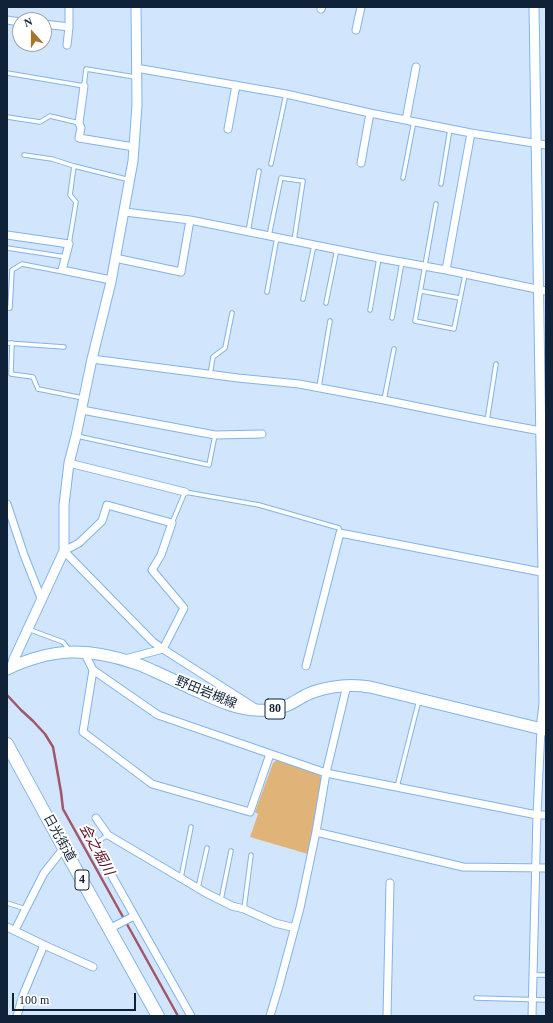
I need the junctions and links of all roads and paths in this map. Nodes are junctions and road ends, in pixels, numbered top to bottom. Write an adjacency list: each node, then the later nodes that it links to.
1 (69, 7): 6 (street)
2 (136, 7): 10 (street)
3 (361, 7): 7 (street)
4 (534, 7): 22 (street)
5 (52, 25): 6 (street)
6 (69, 27): 8 (street)
7 (356, 30)
8 (67, 45)
9 (416, 67): 17 (street)
10 (136, 72): 12 (street); 13 (lane); 24 (street)
11 (7, 73): 13 (lane)
12 (236, 85): 14 (street); 20 (street)
13 (84, 86): 18 (street)
14 (286, 94): 15 (street); 27 (lane)
15 (370, 113): 17 (street); 26 (street)
16 (7, 117): 18 (lane)
17 (410, 121): 19 (street); 30 (lane)
18 (79, 123): 24 (street)
19 (450, 128): 21 (street); 32 (lane)
20 (228, 129)
21 (471, 133): 22 (street); 51 (street)
22 (536, 143): 23 (street); 54 (street)
23 (546, 145)
24 (134, 147): 31 (street)
25 (24, 155): 28 (lane)
26 (361, 163)
27 (271, 164)
28 (74, 166): 31 (lane); 41 (lane)
29 (260, 171): 36 (lane)
30 (403, 178)
31 (130, 180): 34 (street)
32 (441, 184)
33 (436, 204): 49 (lane)
34 (124, 212): 35 (street); 46 (street)
35 (190, 220): 36 (street); 46 (street)
36 (248, 232): 38 (street)
37 (7, 235): 41 (street)
38 (269, 236): 39 (street); 40 (lane)
39 (278, 238): 40 (street); 56 (lane)
40 (294, 241): 42 (street)
41 (68, 244): 45 (street)
42 (314, 245): 44 (street); 58 (lane)
43 (7, 248): 45 (lane)
44 (336, 249): 47 (street); 59 (lane)
45 (66, 257): 50 (street)
46 (115, 258): 53 (street)
47 (379, 258): 48 (street); 61 (lane)
48 (402, 262): 49 (street); 63 (lane)
49 (425, 266): 51 (street); 55 (lane)
50 (62, 270): 53 (street); 60 (lane)
51 (446, 270): 52 (street)
52 (465, 275): 54 (street); 57 (lane)
53 (111, 280): 69 (street)
54 (542, 290): 71 (street)
55 (420, 291): 57 (lane); 57 (lane)
56 (267, 292)
57 (460, 298)
58 (303, 299)
59 (326, 303)
60 (7, 308)
61 (370, 310)
62 (232, 314): 72 (lane)
63 (392, 318)
64 (330, 321): 73 (lane)
65 (7, 343): 66 (lane)
66 (12, 343): 67 (lane); 74 (lane)
67 (64, 347)
68 (394, 349): 75 (lane)
69 (92, 359): 72 (street); 74 (street)
70 (496, 364): 78 (lane)
71 (543, 374): 76 (street)
72 (210, 375): 73 (street)
73 (319, 388): 75 (street)
74 (84, 398): 77 (street)
75 (384, 400): 78 (street)
76 (543, 402): 79 (street)
77 (82, 410): 81 (street); 82 (street)
78 (487, 421): 79 (street)
79 (543, 432): 89 (street)
80 (262, 434): 81 (street)
81 (216, 435): 82 (lane)
82 (76, 436): 83 (street)
83 (69, 463): 84 (street); 88 (street)
84 (185, 492): 86 (lane); 87 (lane)
85 (7, 504): 90 (street)
86 (172, 523): 88 (street); 92 (street)
87 (340, 533): 89 (street); 96 (street)
88 (64, 551): 90 (street); 92 (street)
89 (544, 572): 102 (street)
90 (41, 598): 91 (street)
91 (27, 629): 93 (lane); 97 (street)
92 (163, 648): 95 (street); 101 (street)
93 (71, 652): 94 (main road, 野田岩槻線 / 80); 97 (main road, 野田岩槻線 / 80)
94 (84, 652): 95 (main road, 野田岩槻線 / 80); 98 (street)
95 (123, 660): 101 (main road, 野田岩槻線 / 80)
96 (306, 666)
97 (9, 668)
98 (93, 670): 104 (street); 104 (street)
99 (347, 685): 100 (main road, 野田岩槻線 / 80); 101 (main road, 野田岩槻線 / 80); 105 (street)
100 (419, 699): 102 (main road, 野田岩槻線 / 80); 106 (lane)
101 (259, 710)
102 (544, 727): 107 (street)
103 (7, 744): 114 (highway, 日光街道 / 4)
104 (270, 754): 105 (street)
105 (326, 773): 106 (street); 111 (street)
106 (397, 787): 107 (street)
107 (537, 815): 108 (street); 118 (street)
108 (546, 815)
109 (96, 818): 112 (street)
110 (191, 827): 120 (lane)
111 (316, 832): 118 (street); 130 (street)
112 (108, 836): 113 (lane); 120 (street)
113 (94, 844): 127 (street)
114 (64, 848): 125 (street); 129 (highway, 日光街道 / 4)
115 (207, 848): 122 (lane)
116 (231, 851): 123 (lane)
117 (251, 855): 126 (lane)
118 (536, 868): 119 (street); 134 (street)
119 (546, 868)
120 (181, 878): 122 (street)
121 (390, 883): 143 (street)
122 (198, 888): 123 (street)
123 (220, 900): 126 (street)
124 (7, 903): 125 (lane)
125 (26, 909): 131 (street)
126 (244, 909): 130 (street)
127 (132, 916): 129 (street); 141 (street)
128 (7, 927): 131 (street)
129 (114, 927): 140 (highway, 日光街道 / 4)
130 (295, 928): 142 (street)
131 (15, 930): 132 (street)
132 (44, 945): 133 (street); 139 (street)
133 (93, 967)
134 (534, 975): 135 (lane); 137 (street)
135 (546, 975)
136 (476, 998): 137 (lane)
137 (533, 1000): 138 (lane); 144 (street)
138 (546, 1000)
139 (17, 1016)
140 (158, 1016)
141 (191, 1016)
142 (270, 1016)
143 (387, 1016)
144 (532, 1016)

